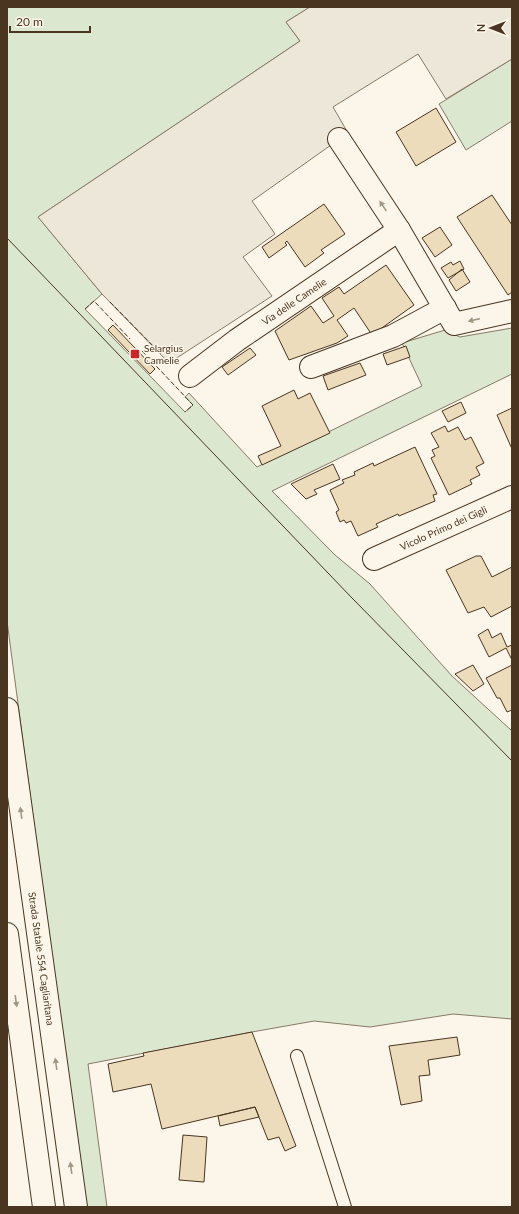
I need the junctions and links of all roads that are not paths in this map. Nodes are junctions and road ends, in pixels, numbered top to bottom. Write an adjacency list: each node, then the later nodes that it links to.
1 (339, 140): 2 (street, one-way to 1)
2 (399, 230): 3 (street); 6 (street, Via delle Camelie)
3 (445, 308): 4 (street, one-way to 3); 5 (street)
4 (512, 311)
5 (311, 368)
6 (190, 376)
7 (512, 496): 8 (street, Vicolo Primo dei Gigli)
8 (374, 559)
9 (7, 709): 13 (street, Strada Statale 554 Cagliaritana, one-way to 9)
10 (7, 934): 12 (street, one-way to 12)
11 (297, 1056): 14 (lane)
12 (44, 1207)
13 (76, 1207)
14 (345, 1207)

